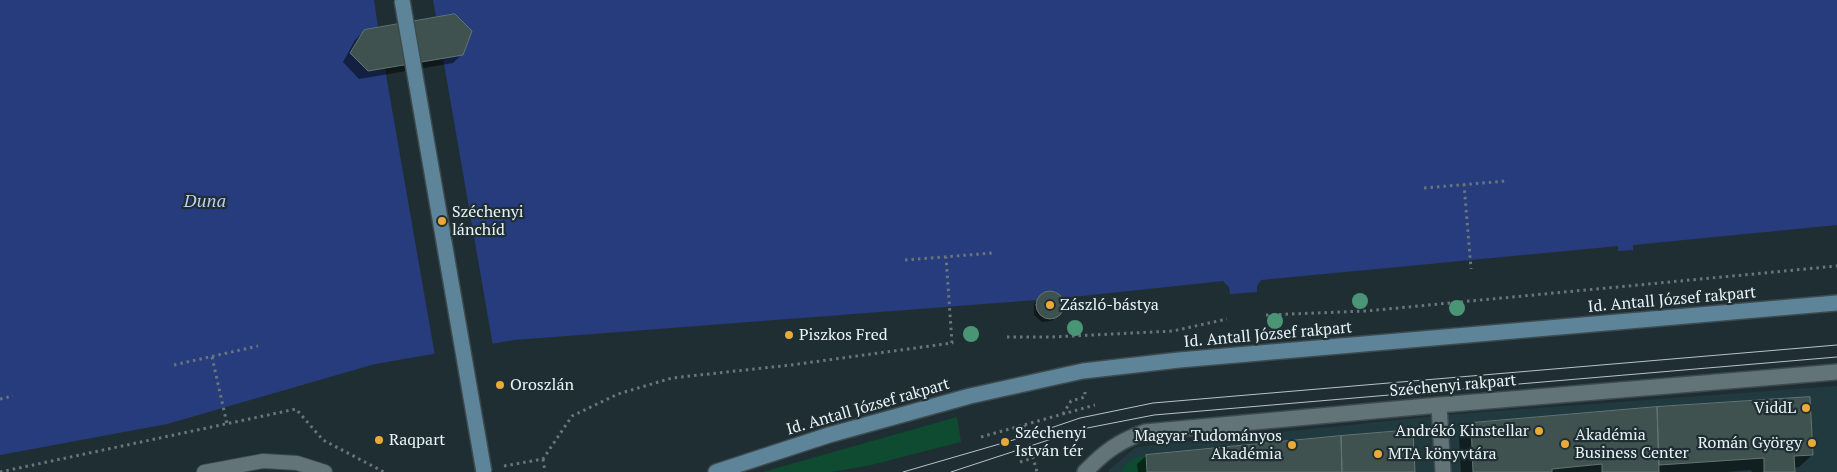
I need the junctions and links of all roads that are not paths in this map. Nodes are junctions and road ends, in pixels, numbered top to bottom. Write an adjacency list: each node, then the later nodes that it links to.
1 (402, 0): 7 (main road, bridge)
2 (1837, 303): 8 (main road, Id. Antall József rakpart)
3 (1837, 372): 4 (street, Széchenyi rakpart)
4 (1439, 405): 9 (street, Széchenyi rakpart); 10 (street)
5 (204, 472): 6 (lane)
6 (325, 472)
7 (484, 472)
8 (716, 472)
9 (1084, 472)
10 (1443, 472)

